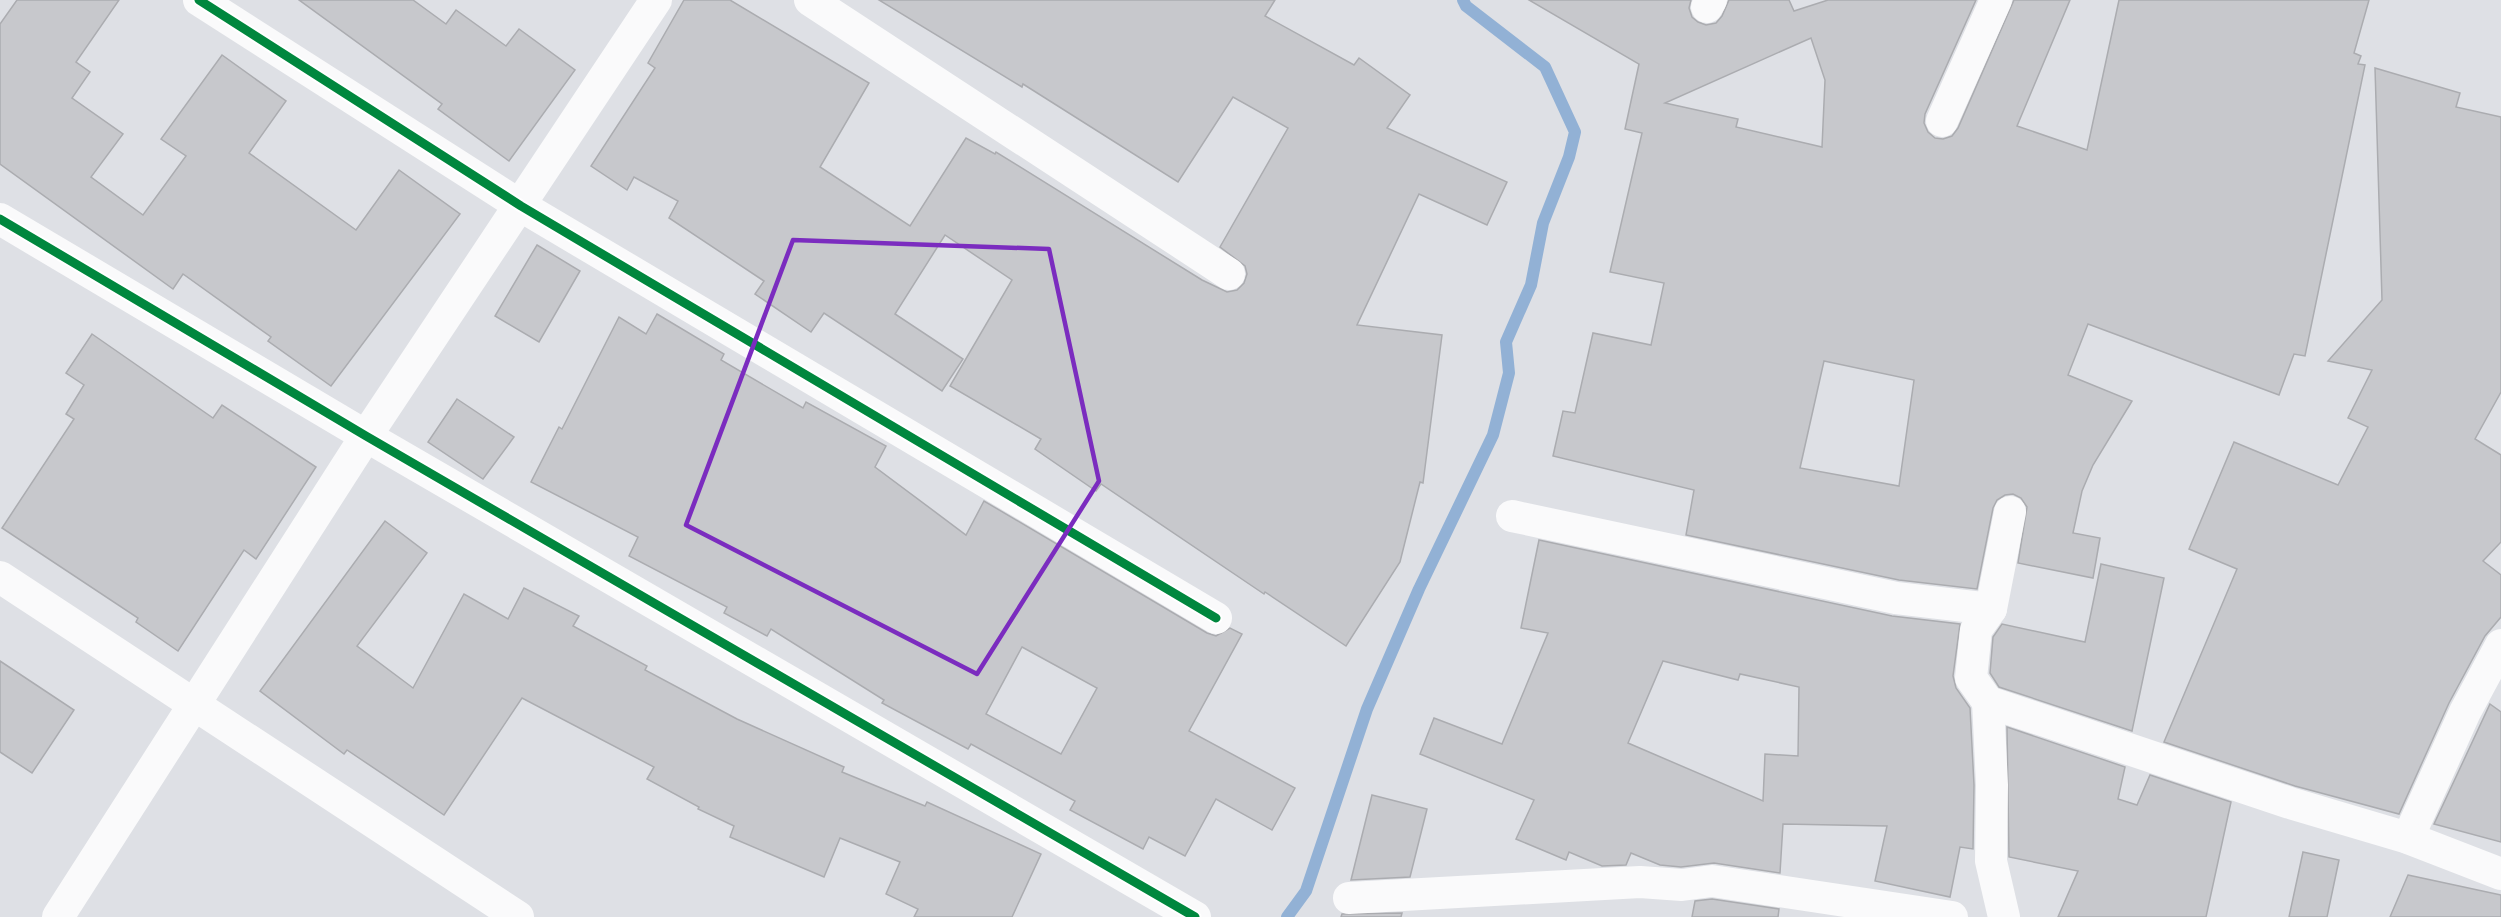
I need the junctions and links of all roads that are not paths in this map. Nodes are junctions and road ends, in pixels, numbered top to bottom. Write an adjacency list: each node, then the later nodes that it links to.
1 (199, 0): 6 (street)
2 (656, 0): 6 (street)
3 (810, 0): 8 (street)
4 (1996, 0): 5 (street)
5 (1942, 121)
6 (521, 206): 9 (street); 14 (street)
7 (0, 219): 9 (street)
8 (1228, 274)
9 (366, 436): 17 (street); 23 (street)
10 (2010, 512): 13 (street)
11 (1512, 516): 13 (street)
12 (0, 577): 17 (street)
13 (1991, 609): 16 (street)
14 (1216, 618)
15 (2501, 645): 18 (street)
16 (1988, 702): 18 (street); 25 (street)
17 (194, 704): 21 (street); 22 (street)
18 (2408, 838): 19 (street)
19 (2501, 874)
20 (1349, 898): 24 (street)
21 (58, 917)
22 (518, 917)
23 (1194, 917)
24 (1952, 917)
25 (2004, 917)

